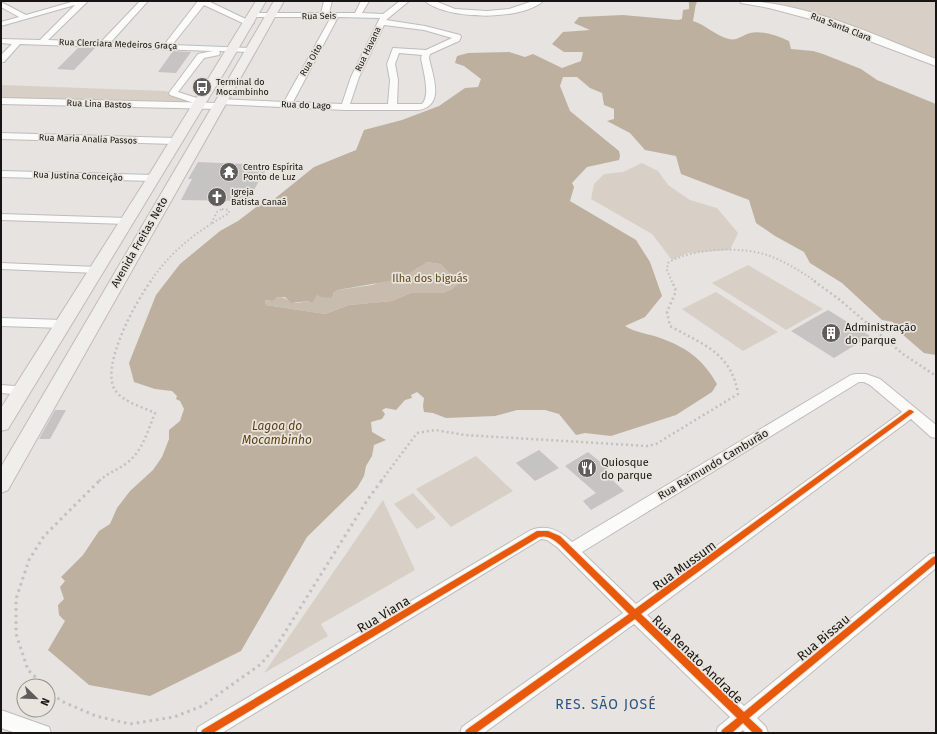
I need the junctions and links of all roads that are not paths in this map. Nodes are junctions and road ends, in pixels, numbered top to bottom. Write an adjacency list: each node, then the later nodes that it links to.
1 (84, 1): 17 (street); 23 (street)
2 (144, 1): 24 (street)
3 (202, 1): 18 (street); 25 (street)
4 (261, 1): 18 (main road, Avenida Freitas Neto)
5 (279, 1): 14 (main road, Avenida Freitas Neto)
6 (328, 1): 15 (street)
7 (365, 1): 13 (street)
8 (404, 1): 19 (street, Rua Havana)
9 (429, 1): 10 (street)
10 (539, 1)
11 (744, 1): 29 (street, Rua Santa Clara)
12 (1, 4): 17 (street)
13 (357, 15): 16 (street, Rua Seis); 19 (street, Rua Seis)
14 (270, 16): 15 (street, Rua Seis); 18 (street, Rua Seis); 26 (main road, Avenida Freitas Neto)
15 (324, 16): 16 (street, Rua Seis)
16 (336, 16): 33 (street, Rua Oito)
17 (25, 17): 20 (street)
18 (252, 19): 26 (main road, Avenida Freitas Neto)
19 (383, 19): 27 (street, Rua Seis); 34 (street, Rua Havana)
20 (1, 24)
21 (1, 41): 22 (street, Rua Clerciara Medeiros Graça)
22 (19, 41): 23 (street, Rua Clerciara Medeiros Graça); 28 (street)
23 (42, 42): 24 (street, Rua Clerciara Medeiros Graça)
24 (104, 44): 25 (street, Rua Clerciara Medeiros Graça)
25 (167, 46): 26 (street, Rua Clerciara Medeiros Graça)
26 (239, 49): 31 (main road, Avenida Freitas Neto); 32 (main road, Avenida Freitas Neto); 32 (street)
27 (427, 53): 35 (street, Rua do Lago); 35 (street)
28 (1, 60)
29 (936, 63)
30 (1, 101): 32 (street, Rua Lina Bastos)
31 (219, 104): 32 (street, Rua Lina Bastos); 33 (street, Rua do Lago); 41 (main road, Avenida Freitas Neto)
32 (199, 105): 37 (main road, Avenida Freitas Neto)
33 (288, 105): 34 (street, Rua do Lago)
34 (345, 107): 35 (street, Rua do Lago)
35 (392, 107)
36 (1, 136): 37 (street, Rua Maria Analia Passos)
37 (175, 141): 39 (main road, Avenida Freitas Neto)
38 (1, 174): 39 (street, Rua Justina Conceição)
39 (154, 178): 40 (main road, Avenida Freitas Neto)
40 (136, 206): 41 (main road); 43 (main road, Avenida Freitas Neto)
41 (160, 206): 47 (main road, Avenida Freitas Neto)
42 (1, 217): 43 (street)
43 (127, 221): 45 (main road, Avenida Freitas Neto)
44 (1, 266): 45 (street)
45 (97, 270): 46 (main road, Avenida Freitas Neto)
46 (75, 304): 47 (main road); 49 (main road, Avenida Freitas Neto)
47 (104, 305): 55 (main road, Avenida Freitas Neto)
48 (1, 322): 49 (street)
49 (63, 324): 51 (main road, Avenida Freitas Neto)
50 (1, 389): 51 (street)
51 (23, 390): 53 (main road, Avenida Freitas Neto)
52 (911, 412): 54 (street); 56 (street, Rua Raimundo Camburão); 58 (street, Rua Mussum)
53 (1, 424)
54 (936, 433)
55 (3, 478)
56 (571, 551): 58 (street, Rua Renato Andrade); 62 (street, Rua Viana)
57 (936, 559): 59 (street, Rua Bissau)
58 (635, 614): 59 (street, Rua Renato Andrade); 63 (street, Rua Mussum)
59 (743, 718): 64 (street, Rua Bissau); 65 (street, Rua Renato Andrade)
60 (1, 719): 61 (street)
61 (42, 733)
62 (205, 733)
63 (469, 733)
64 (725, 733)
65 (760, 733)

